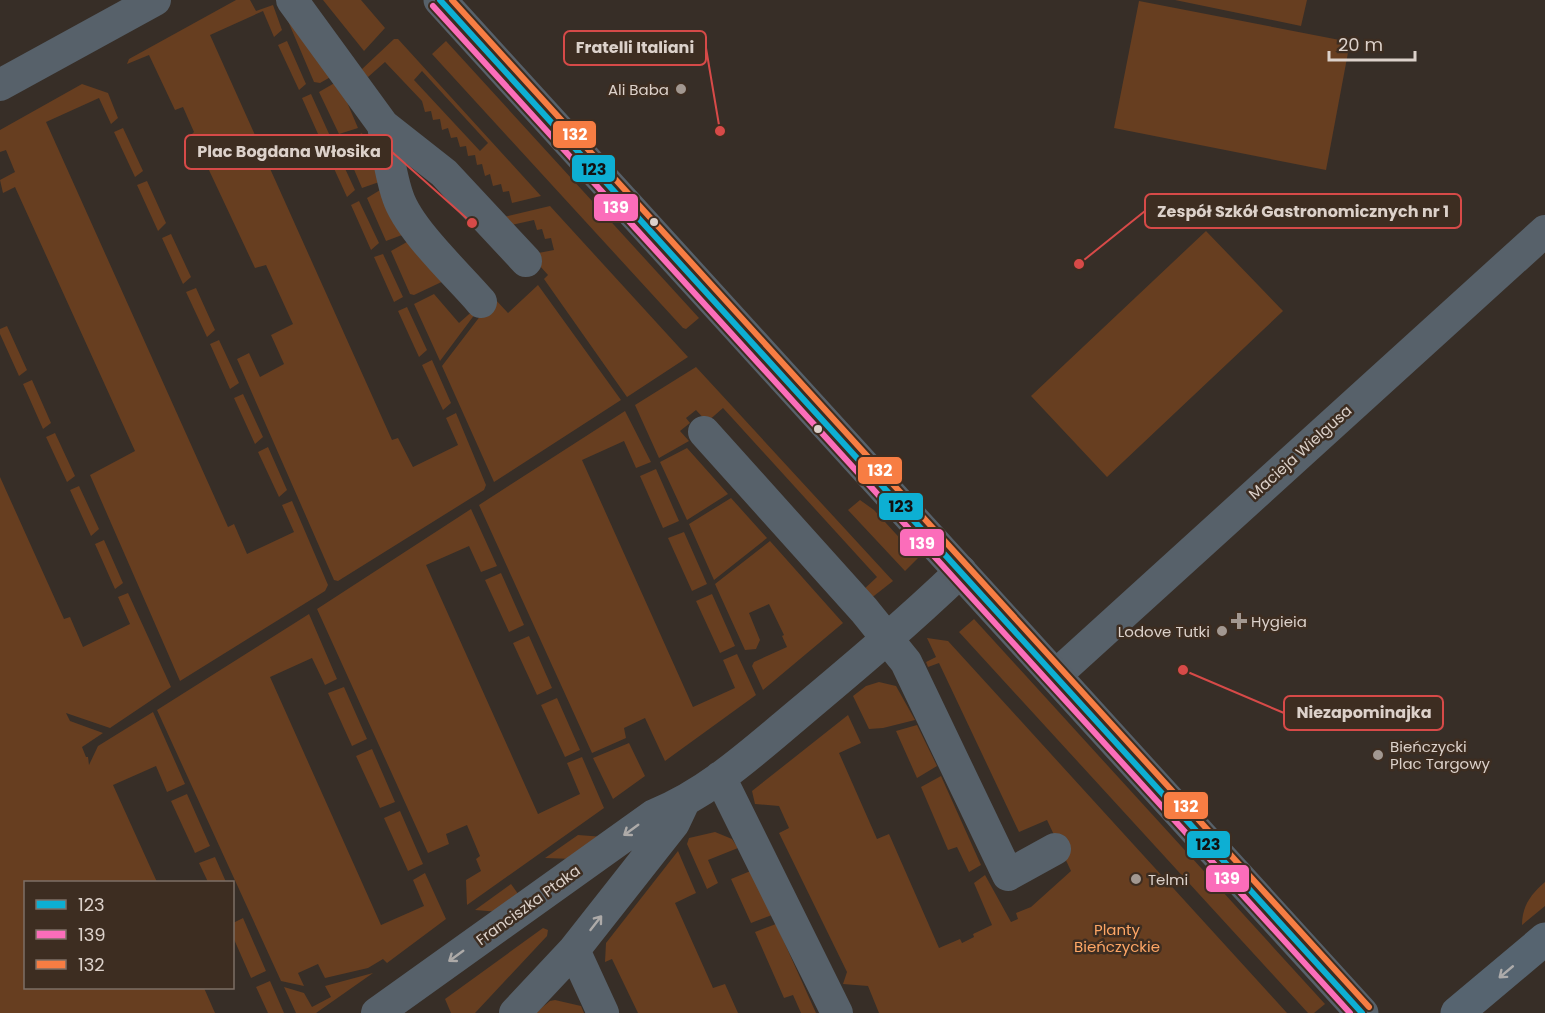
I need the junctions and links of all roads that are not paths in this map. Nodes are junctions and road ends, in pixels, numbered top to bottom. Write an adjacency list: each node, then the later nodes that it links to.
1 (155, 0): 4 (street)
2 (292, 0): 5 (street)
3 (440, 0): 10 (street)
4 (0, 85)
5 (383, 125): 7 (street); 8 (street)
6 (1545, 231): 12 (street, Macieja Wielgusa)
7 (526, 261)
8 (481, 302)
9 (704, 432): 11 (street)
10 (961, 571): 11 (street, Franciszka Ptaka); 12 (street)
11 (888, 639): 13 (street, Franciszka Ptaka); 15 (street)
12 (1056, 675): 22 (street)
13 (720, 777): 14 (street, Franciszka Ptaka); 21 (street)
14 (683, 804): 17 (street, Franciszka Ptaka, one-way to 14); 18 (street, Franciszka Ptaka, one-way to 18)
15 (1055, 849)
16 (1545, 939): 23 (main road, one-way to 23)
17 (574, 950): 19 (street, Franciszka Ptaka); 20 (street)
18 (377, 1013)
19 (515, 1013)
20 (603, 1013)
21 (837, 1013)
22 (1362, 1013)
23 (1457, 1013)

